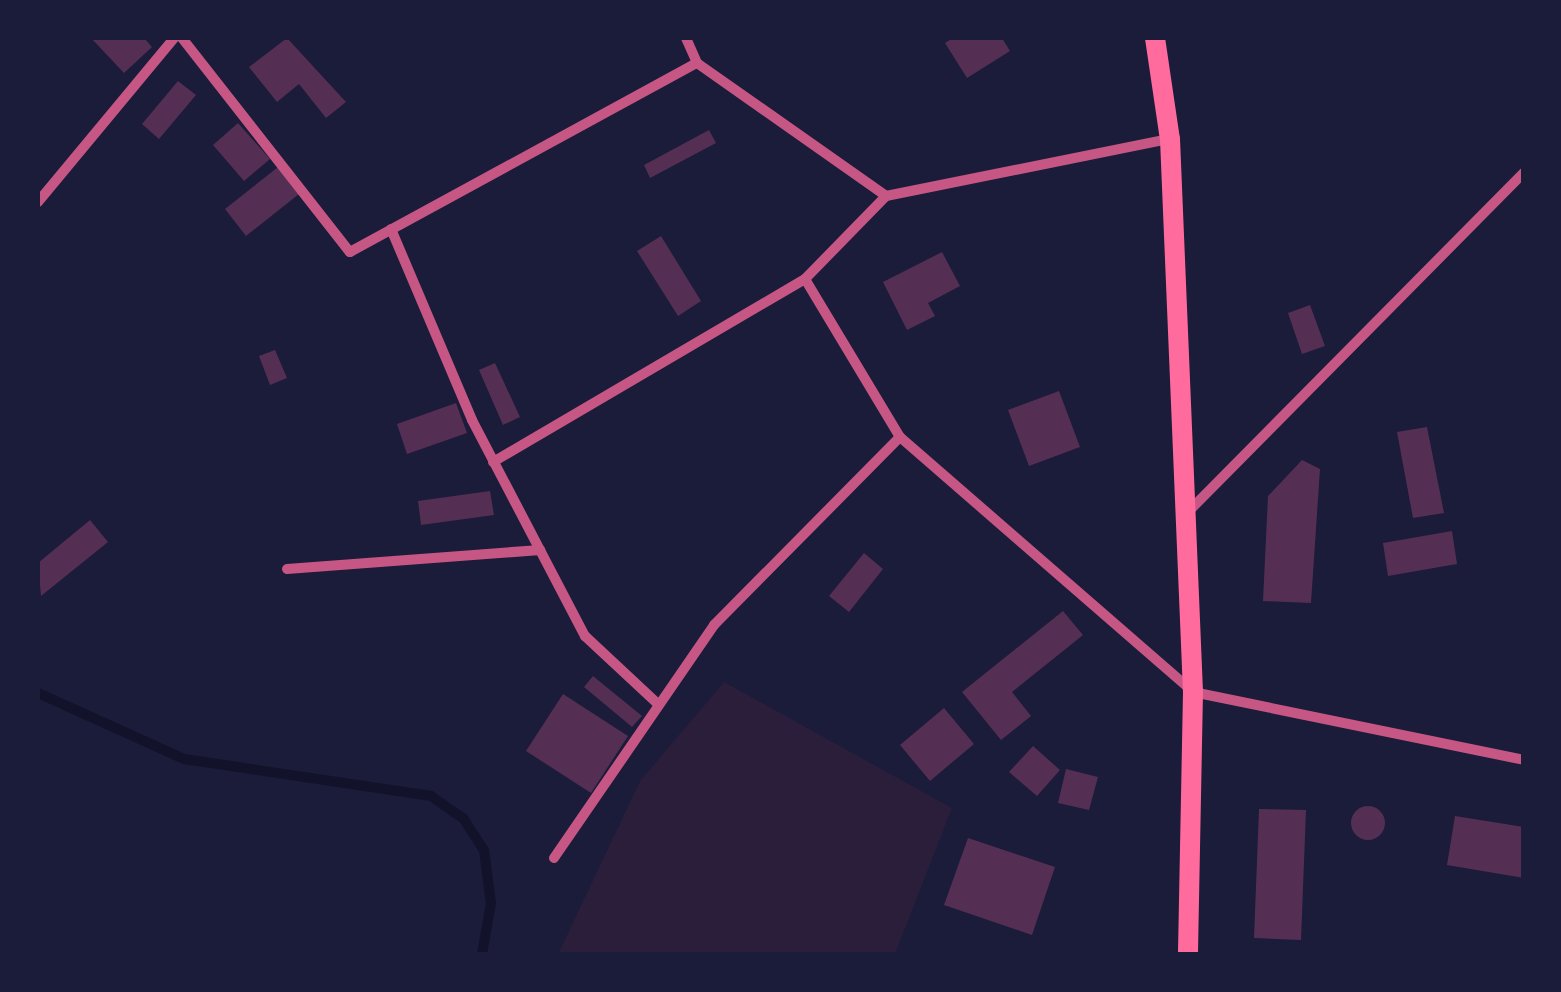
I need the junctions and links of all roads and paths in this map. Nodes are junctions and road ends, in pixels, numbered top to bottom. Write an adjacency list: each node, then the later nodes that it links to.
1 (174, 38): 9 (street)
2 (182, 38): 10 (street)
3 (686, 38): 5 (street)
4 (1155, 38): 6 (main road)
5 (697, 63): 8 (street); 10 (street)
6 (1170, 138): 8 (street); 14 (main road)
7 (1524, 172): 14 (street)
8 (886, 196): 11 (street)
9 (38, 202)
10 (392, 229): 13 (street)
11 (806, 280): 12 (street); 13 (street)
12 (900, 437): 17 (street); 18 (street)
13 (493, 462): 15 (street)
14 (1187, 514): 17 (main road)
15 (540, 550): 16 (street); 18 (street)
16 (287, 569)
17 (1193, 692): 19 (street); 21 (main road)
18 (659, 706): 20 (street)
19 (1524, 760)
20 (554, 858)
21 (1188, 954)

